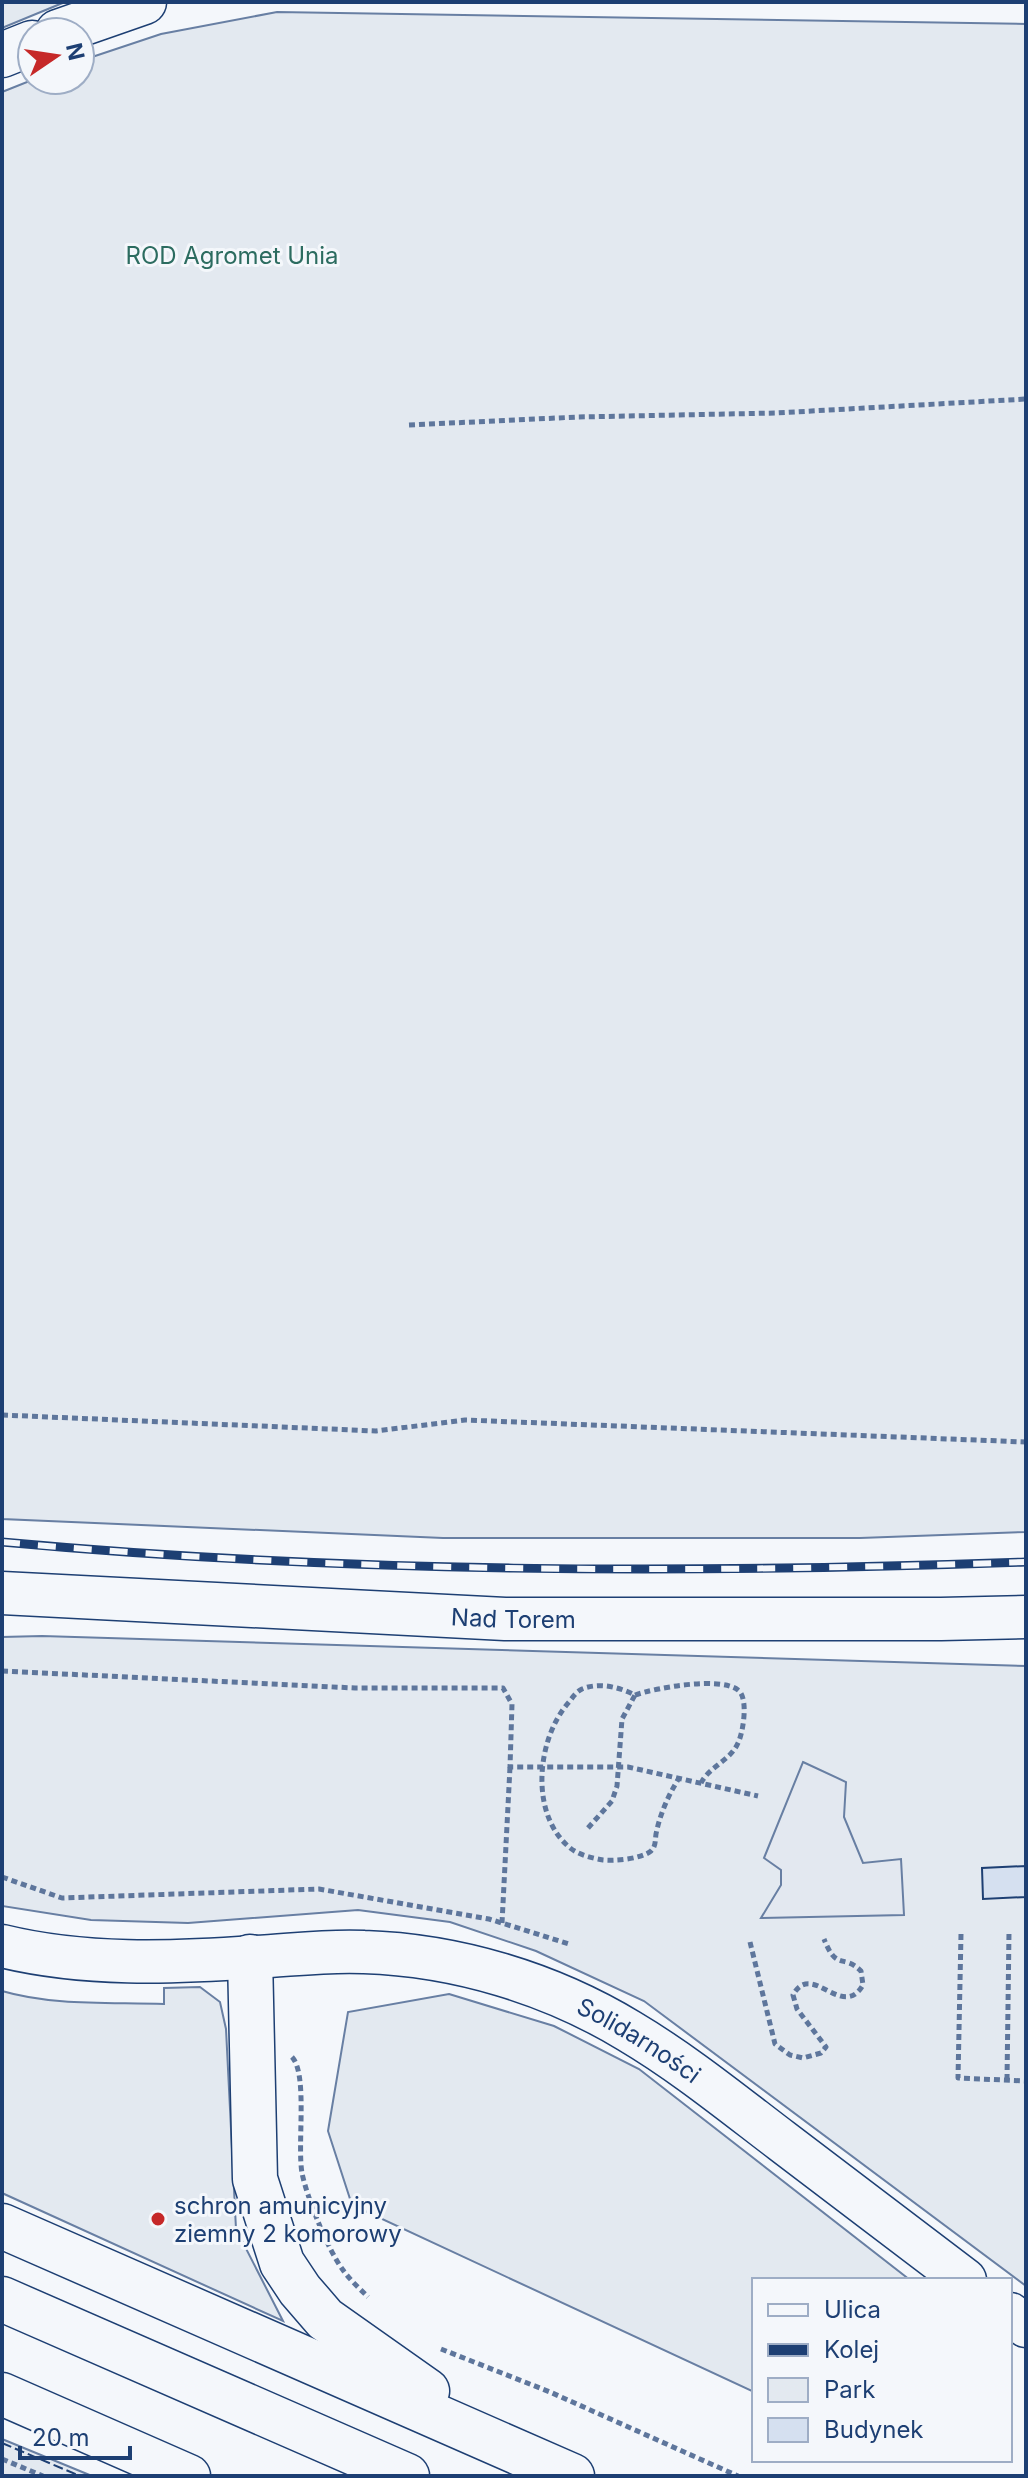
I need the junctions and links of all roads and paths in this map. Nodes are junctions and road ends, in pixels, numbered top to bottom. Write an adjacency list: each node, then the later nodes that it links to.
1 (144, 2): 2 (main road)
2 (96, 19)
3 (1026, 399): 4 (path)
4 (409, 425)
5 (2, 1415): 6 (path)
6 (1026, 1442)
7 (2, 1593): 8 (street, Nad Torem)
8 (1026, 1617)
9 (2, 1671): 11 (path)
10 (635, 1695): 12 (path); 13 (path); 15 (path)
11 (510, 1767): 12 (path); 19 (path)
12 (543, 1767): 13 (path); 14 (path)
13 (619, 1767): 14 (path); 17 (path)
14 (679, 1778): 15 (path)
15 (701, 1783): 16 (path)
16 (758, 1796)
17 (588, 1828)
18 (2, 1877): 19 (path)
19 (502, 1923): 24 (path)
20 (1009, 1932): 28 (path)
21 (961, 1934): 28 (path)
22 (824, 1939): 23 (path)
23 (750, 1942)
24 (569, 1944)
25 (2, 1946): 26 (street, Solidarności)
26 (250, 1957): 31 (street, Solidarności); 36 (main road)
27 (287, 2052): 33 (path)
28 (1007, 2080): 29 (path)
29 (1026, 2081)
30 (2, 2226): 36 (main road)
31 (962, 2278)
32 (2, 2299): 40 (main road)
33 (373, 2302)
34 (431, 2345): 42 (path)
35 (2, 2394): 39 (street)
36 (514, 2451): 41 (main road)
37 (2, 2459): 38 (path)
38 (43, 2476)
39 (189, 2476)
40 (407, 2476)
41 (572, 2476)
42 (738, 2476)

